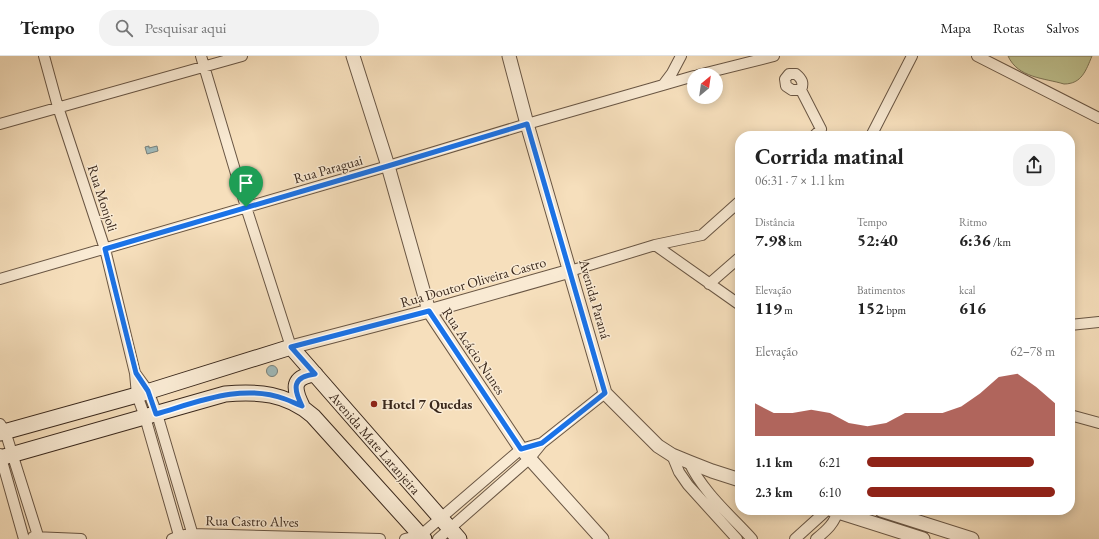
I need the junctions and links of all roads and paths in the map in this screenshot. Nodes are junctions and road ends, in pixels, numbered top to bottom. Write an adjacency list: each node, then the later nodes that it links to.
1 (44, 56): 15 (street, Rua Monjoli)
2 (201, 56): 10 (street)
3 (242, 56): 10 (street)
4 (353, 56): 21 (street, Rua Acácio Nunes)
5 (509, 56): 18 (street, Avenida Paraná)
6 (681, 56): 13 (street)
7 (774, 56): 11 (street)
8 (912, 56): 20 (street)
9 (977, 56): 16 (street)
10 (204, 67): 15 (street); 23 (street)
11 (723, 69)
12 (687, 78): 13 (street, Rua Paraguai)
13 (663, 85): 18 (street, Rua Paraguai)
14 (801, 90): 19 (street)
15 (58, 107): 17 (street); 25 (street, Rua Monjoli)
16 (1099, 118)
17 (0, 124)
18 (527, 124): 21 (street, Rua Paraguai); 27 (street, Avenida Paraná)
19 (819, 131)
20 (874, 131)
21 (388, 166): 23 (street, Rua Paraguai); 31 (street, Rua Acácio Nunes)
22 (735, 205): 24 (street, Rua Doutor Oliveira Castro)
23 (246, 207): 25 (street, Rua Paraguai); 34 (street)
24 (655, 245): 27 (street, Rua Doutor Oliveira Castro); 29 (street)
25 (105, 249): 28 (street, Rua Paraguai); 36 (street, Rua Monjoli)
26 (735, 261): 29 (street)
27 (570, 271): 31 (street, Rua Doutor Oliveira Castro); 37 (street, Avenida Paraná)
28 (0, 279)
29 (709, 284): 30 (street)
30 (735, 302)
31 (429, 311): 34 (street, Rua Doutor Oliveira Castro); 43 (street, Rua Acácio Nunes)
32 (1099, 322): 33 (street)
33 (1075, 324)
34 (291, 347): 35 (main road, Avenida Mate Laranjeira); 36 (main road)
35 (315, 374): 38 (main road); 52 (main road, Avenida Mate Laranjeira)
36 (142, 393): 39 (street, Rua Monjoli); 42 (main road)
37 (605, 393): 43 (street); 44 (street, Avenida Paraná)
38 (302, 406): 39 (main road); 56 (main road, Avenida Mate Laranjeira)
39 (151, 416): 45 (main road); 53 (street, Rua Monjoli); 59 (street, Rua Monjoli)
40 (1075, 416): 41 (street)
41 (1099, 423)
42 (2, 429): 45 (street)
43 (525, 454): 52 (street); 52 (street); 65 (street, Rua Acácio Nunes)
44 (672, 455): 46 (street, Avenida Paraná); 66 (street)
45 (3, 456): 57 (street); 58 (street)
46 (689, 462): 47 (street, Avenida Paraná); 67 (street)
47 (735, 478)
48 (827, 515): 68 (street)
49 (835, 515): 69 (street)
50 (849, 515): 70 (street)
51 (897, 515): 71 (street)
52 (450, 529): 56 (street); 64 (street)
53 (193, 536): 54 (street, Rua Castro Alves); 59 (street, Rua Castro Alves)
54 (245, 537): 55 (street, Rua Castro Alves)
55 (291, 537): 60 (street, Rua Castro Alves)
56 (422, 537): 63 (street)
57 (24, 538): 58 (street)
58 (39, 538): 61 (street)
59 (177, 538)
60 (305, 538): 62 (street, Rua Castro Alves)
61 (81, 539)
62 (380, 539)
63 (405, 539)
64 (438, 539)
65 (602, 539)
66 (738, 539)
67 (752, 539)
68 (795, 539)
69 (816, 539)
70 (923, 539)
71 (972, 539)

